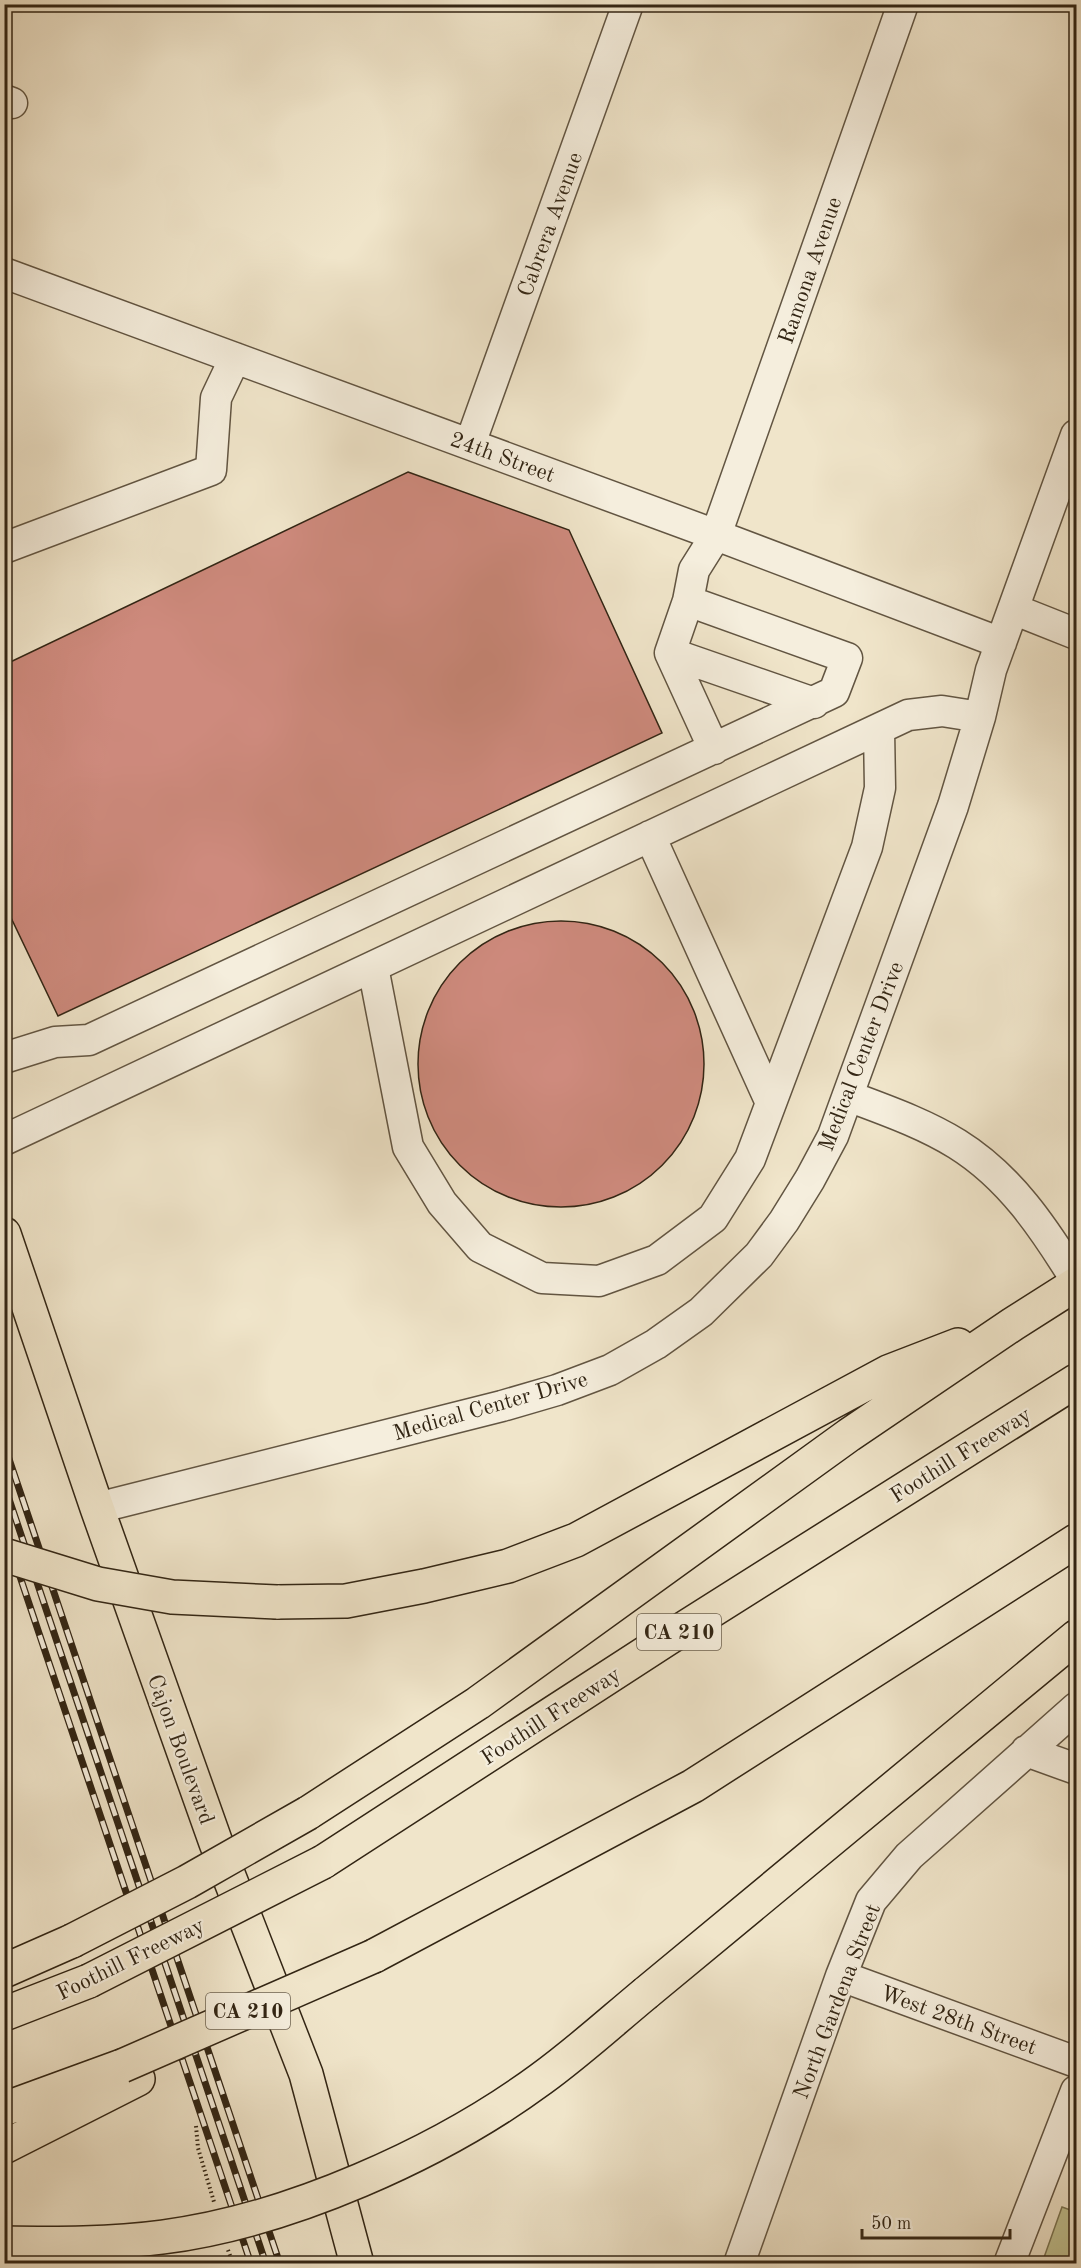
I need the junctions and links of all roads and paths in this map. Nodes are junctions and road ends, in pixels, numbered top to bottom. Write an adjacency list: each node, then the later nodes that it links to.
1 (628, 4): 6 (street, Cabrera Avenue)
2 (903, 4): 7 (street, Ramona Avenue)
3 (4, 273): 4 (street, 24th Street)
4 (235, 358): 6 (street, 24th Street); 8 (street)
5 (1077, 435): 10 (street, Medical Center Drive)
6 (470, 444): 7 (street, 24th Street)
7 (716, 535): 9 (street, Ramona Avenue); 12 (street, 24th Street)
8 (4, 548)
9 (688, 601): 13 (street, Ramona Avenue); 14 (street)
10 (1013, 609): 11 (street); 12 (street, Medical Center Drive)
11 (1077, 634)
12 (1001, 643): 15 (street, Medical Center Drive)
13 (670, 653): 14 (street); 17 (street)
14 (814, 703): 17 (street)
15 (980, 717): 16 (street); 21 (street, Medical Center Drive)
16 (879, 729): 18 (street); 22 (street)
17 (714, 749): 20 (street)
18 (650, 836): 19 (street); 22 (street)
19 (373, 967): 22 (street); 23 (street)
20 (4, 1058)
21 (848, 1096): 25 (street); 28 (street, Medical Center Drive)
22 (771, 1103)
23 (4, 1140)
24 (4, 1234): 28 (main road, Cajon Boulevard)
25 (1077, 1282): 26 (main road)
26 (1013, 1324): 30 (main road, bridge); 35 (main road, bridge)
27 (1063, 1389): 37 (main road, Foothill Freeway / CA 210, bridge)
28 (97, 1508): 48 (main road, Cajon Boulevard)
29 (1077, 1541): 39 (main road, CA 210, bridge)
30 (4, 1555)
31 (1077, 1637): 46 (main road, bridge)
32 (1077, 1708): 33 (street, North Gardena Street)
33 (1026, 1751): 34 (street); 36 (street, North Gardena Street)
34 (1077, 1769)
35 (4, 1971)
36 (841, 1976): 38 (street, West 28th Street); 49 (street, North Gardena Street)
37 (4, 2014)
38 (1077, 2062)
39 (130, 2072): 41 (main road, CA 210); 43 (main road)
40 (1077, 2091): 50 (street)
41 (4, 2109)
42 (196, 2126): 44 (path)
43 (4, 2147)
44 (215, 2206)
45 (226, 2241): 47 (path)
46 (4, 2243)
47 (232, 2264)
48 (357, 2264)
49 (739, 2264)
50 (1009, 2264)

